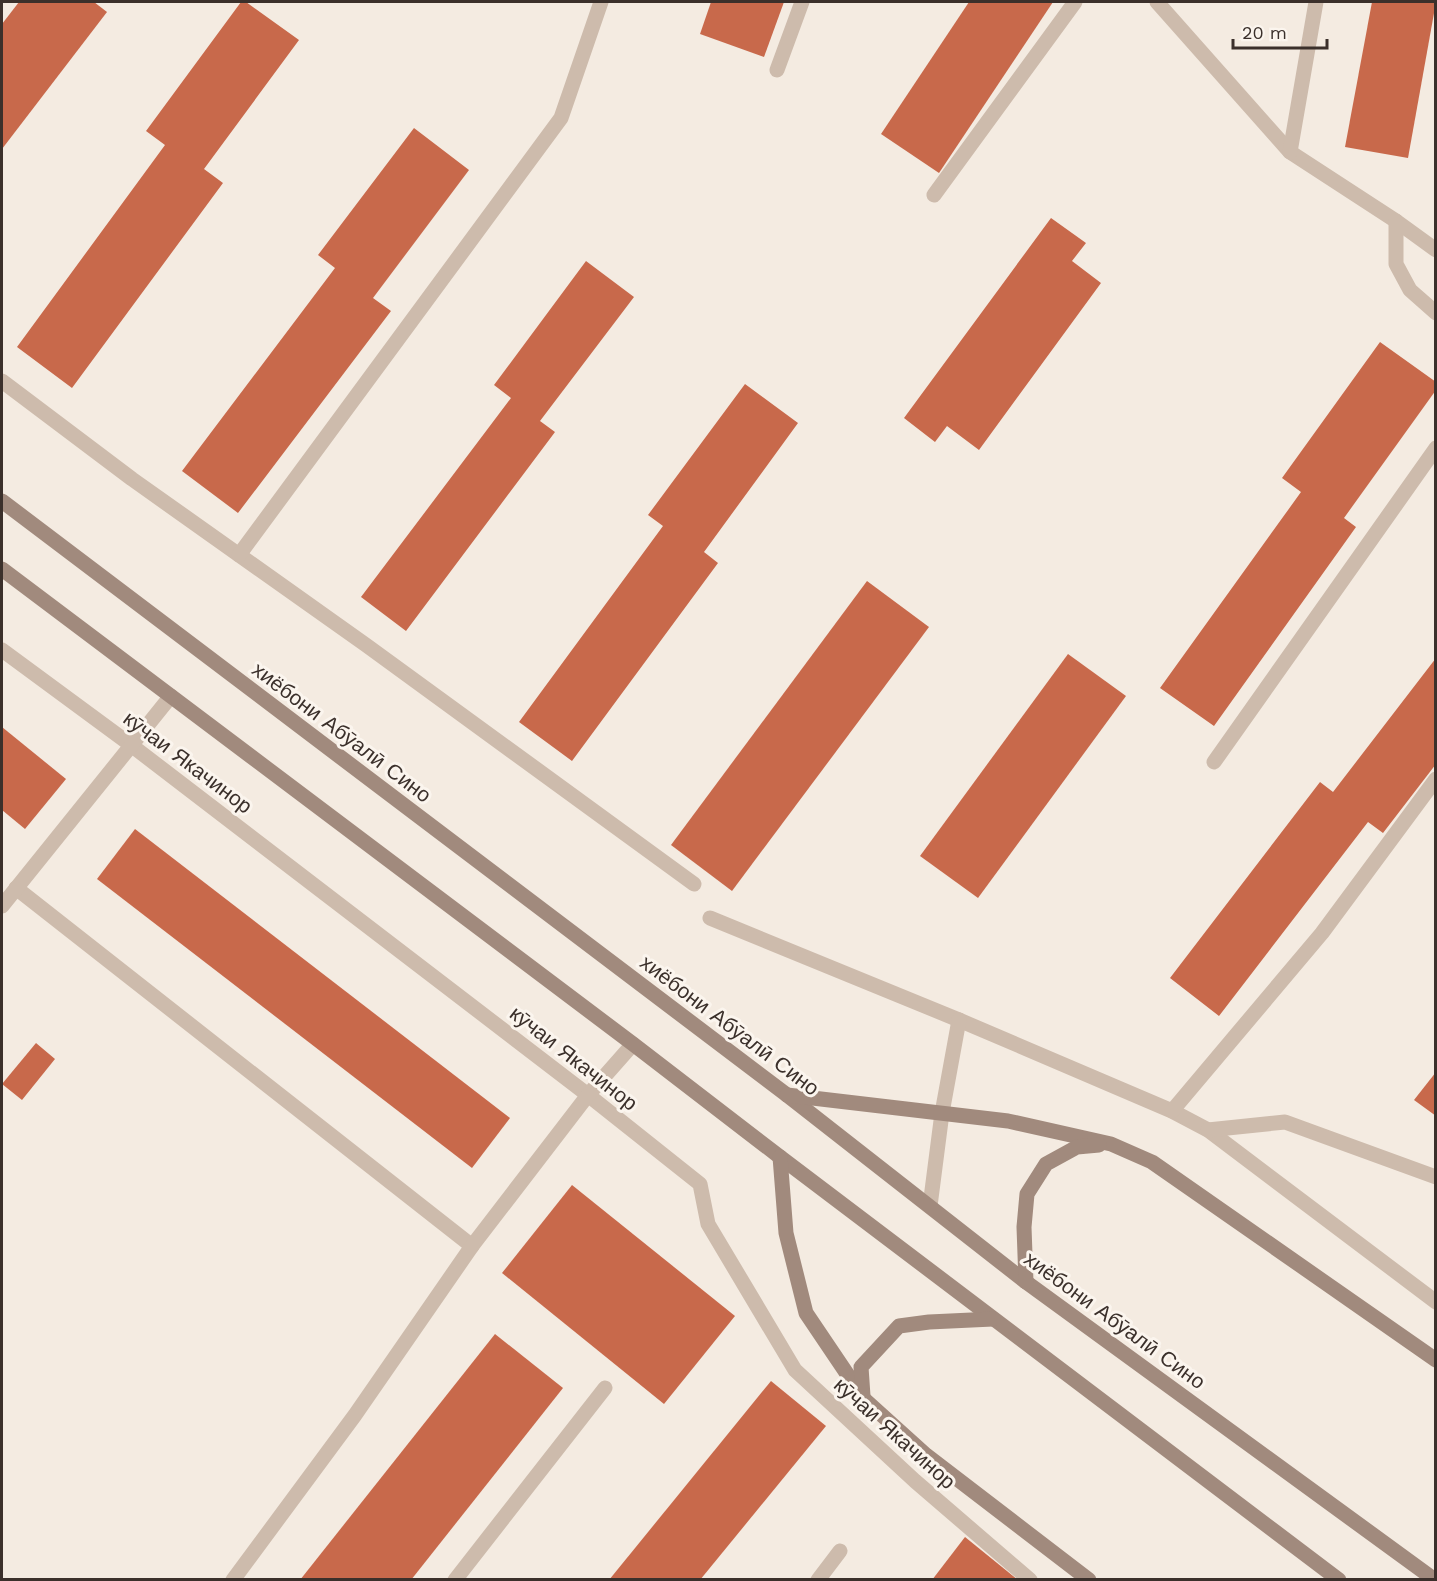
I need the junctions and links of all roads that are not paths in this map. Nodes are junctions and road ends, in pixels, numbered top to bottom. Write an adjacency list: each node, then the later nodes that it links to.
1 (601, 2): 15 (street)
2 (802, 2): 6 (street)
3 (1075, 2): 8 (street)
4 (1157, 2): 7 (street)
5 (1316, 2): 7 (street)
6 (777, 70)
7 (1290, 152): 9 (street)
8 (934, 195)
9 (1396, 221): 10 (street); 11 (street)
10 (1436, 250)
11 (1436, 313)
12 (2, 381): 15 (street)
13 (1436, 448): 20 (street)
14 (2, 501): 29 (main road, хиёбони Абӯалӣ Сино)
15 (239, 555): 22 (street)
16 (2, 569): 18 (main road)
17 (2, 650): 19 (street, кӯчаи Якачинор)
18 (171, 696): 19 (street); 27 (main road)
19 (131, 745): 23 (street); 28 (street, кӯчаи Якачинор)
20 (1214, 762)
21 (1436, 779): 30 (street)
22 (694, 884)
23 (16, 888): 24 (street); 37 (street)
24 (2, 906)
25 (710, 918): 26 (street)
26 (959, 1020): 30 (street); 31 (street)
27 (633, 1044): 28 (street); 34 (main road)
28 (588, 1095): 37 (street); 48 (street, кӯчаи Якачинор)
29 (787, 1095): 31 (main road); 36 (main road, хиёбони Абӯалӣ Сино)
30 (1172, 1111): 32 (street)
31 (942, 1113): 33 (main road); 36 (street)
32 (1208, 1130): 35 (street); 39 (street)
33 (1111, 1144): 38 (main road); 41 (main road)
34 (780, 1157): 40 (main road); 43 (main road)
35 (1436, 1177)
36 (930, 1206): 38 (main road, хиёбони Абӯалӣ Сино)
37 (472, 1246): 45 (street)
38 (1026, 1282): 51 (main road, хиёбони Абӯалӣ Сино)
39 (1436, 1302)
40 (993, 1319): 43 (main road); 50 (main road)
41 (1436, 1360)
42 (605, 1388): 46 (street)
43 (864, 1398): 49 (main road)
44 (840, 1551): 47 (street)
45 (232, 1580)
46 (455, 1580)
47 (818, 1580)
48 (1029, 1580)
49 (1089, 1580)
50 (1340, 1580)
51 (1435, 1580)

